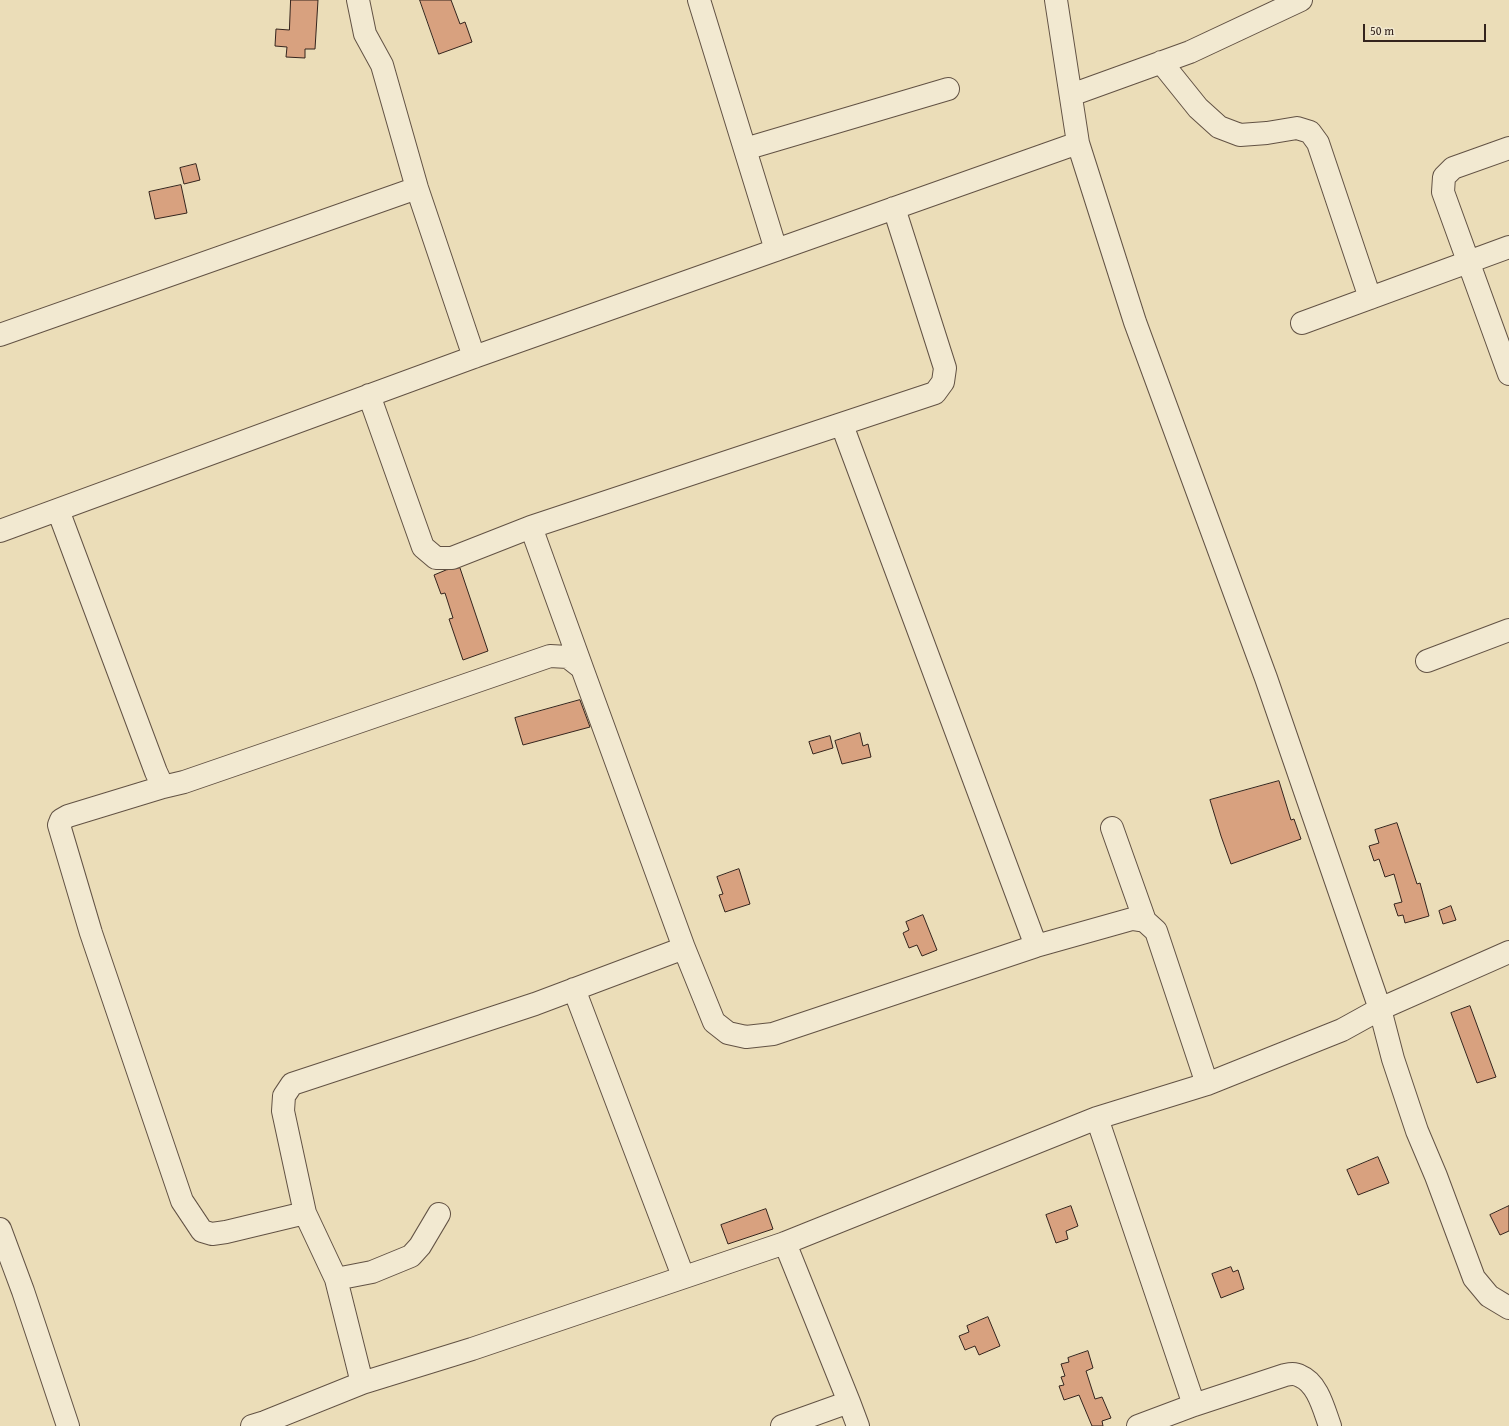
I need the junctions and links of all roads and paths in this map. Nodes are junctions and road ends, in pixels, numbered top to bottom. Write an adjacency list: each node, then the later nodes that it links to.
1 (358, 0): 11 (street)
2 (699, 0): 10 (street)
3 (1056, 0): 7 (street)
4 (1301, 0): 5 (street)
5 (1161, 62): 7 (street); 16 (street)
6 (948, 89): 10 (street)
7 (1071, 95): 8 (street)
8 (1078, 143): 12 (street); 36 (street)
9 (1509, 148): 15 (street)
10 (745, 149): 14 (street)
11 (417, 188): 18 (street); 19 (street)
12 (894, 208): 14 (street); 22 (street)
13 (1509, 247): 15 (street)
14 (776, 250): 19 (street)
15 (1469, 262): 16 (street); 20 (street)
16 (1370, 298): 17 (street)
17 (1302, 323)
18 (2, 329)
19 (474, 357): 21 (street)
20 (1509, 374)
21 (369, 395): 23 (street); 24 (street)
22 (842, 425): 24 (street); 32 (street)
23 (58, 510): 25 (street); 29 (street)
24 (531, 527): 28 (street)
25 (0, 531)
26 (1509, 630): 27 (street)
27 (1427, 660)
28 (582, 668): 29 (street); 33 (street)
29 (163, 787): 39 (street)
30 (1112, 828): 31 (street)
31 (1145, 921): 32 (street); 37 (street)
32 (1036, 946): 33 (street)
33 (684, 948): 35 (street)
34 (1509, 952): 36 (street)
35 (574, 989): 39 (street); 43 (street)
36 (1380, 1009): 37 (street); 45 (street)
37 (1208, 1084): 38 (street)
38 (1097, 1118): 42 (street); 48 (street)
39 (305, 1213): 44 (street)
40 (439, 1214): 44 (street)
41 (0, 1229): 50 (street)
42 (785, 1242): 43 (street); 47 (street)
43 (683, 1276): 46 (street)
44 (336, 1279): 46 (street)
45 (1509, 1308)
46 (362, 1383): 49 (street)
47 (849, 1402): 51 (street); 52 (street)
48 (1194, 1405): 53 (street); 54 (street)
49 (261, 1425)
50 (68, 1426)
51 (782, 1426)
52 (858, 1426)
53 (1138, 1426)
54 (1330, 1426)

